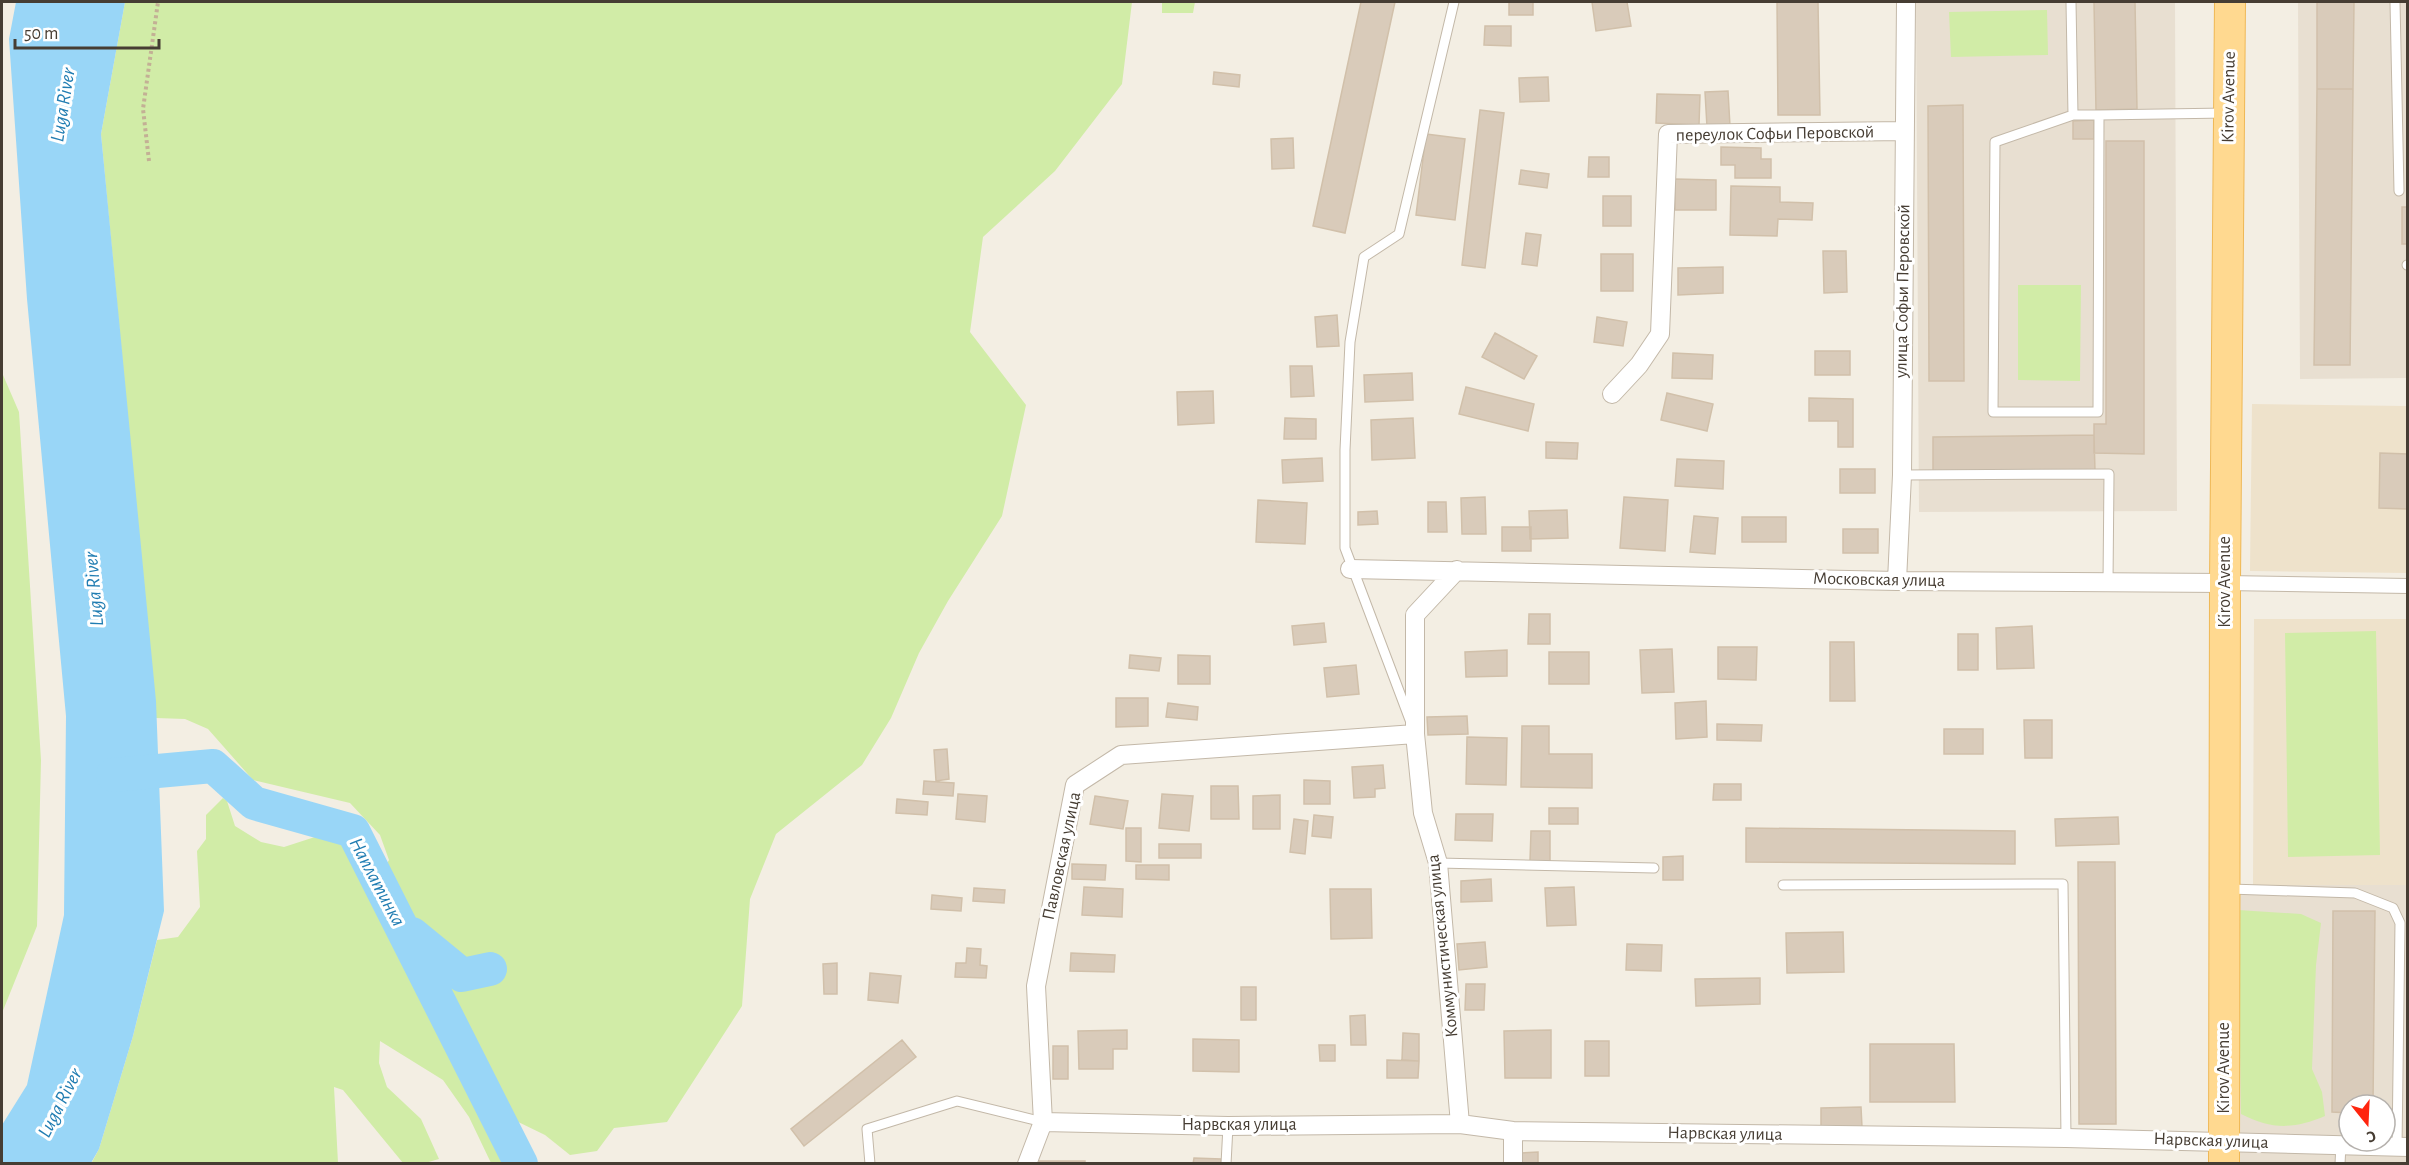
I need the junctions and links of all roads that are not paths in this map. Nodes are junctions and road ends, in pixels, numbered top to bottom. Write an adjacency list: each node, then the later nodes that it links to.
1 (1454, 2): 13 (lane)
2 (1906, 2): 9 (street, улица Софьи Перовской)
3 (2071, 2): 7 (lane)
4 (2230, 2): 6 (main road, Kirov Avenue)
5 (2396, 2): 10 (lane)
6 (2228, 113): 8 (lane); 17 (main road, Kirov Avenue)
7 (2073, 115): 8 (lane); 8 (lane)
8 (2099, 116)
9 (1905, 131): 11 (street, переулок Софьи Перовской); 12 (street, улица Софьи Перовской)
10 (2398, 190)
11 (1612, 394)
12 (1902, 475): 15 (street, улица Софьи Перовской); 16 (lane)
13 (1350, 569): 14 (street, Московская улица); 19 (lane)
14 (1457, 570): 15 (street, Московская улица); 19 (street, Коммунистическая улица)
15 (1897, 581): 16 (street, Московская улица)
16 (2108, 583): 17 (street, Московская улица)
17 (2225, 583): 18 (street, Московская улица); 23 (main road, Kirov Avenue)
18 (2408, 586)
19 (1415, 734): 20 (street, Коммунистическая улица); 24 (street, Павловская улица)
20 (1438, 863): 21 (lane); 25 (street, Коммунистическая улица)
21 (1654, 868)
22 (1783, 885): 28 (lane)
23 (2224, 889): 29 (lane); 30 (main road, Kirov Avenue)
24 (1043, 1122): 26 (street, Нарвская улица); 32 (lane); 33 (street, Павловская улица)
25 (1460, 1124): 26 (street, Нарвская улица); 27 (street, Нарвская улица)
26 (1228, 1126): 34 (lane)
27 (1513, 1131): 28 (street, Нарвская улица); 35 (street)
28 (2066, 1138): 30 (street, Нарвская улица)
29 (2402, 1147): 31 (street, Нарвская улица)
30 (2224, 1152): 31 (street, Нарвская улица)
31 (2341, 1154)
32 (870, 1164)
33 (1027, 1164)
34 (1226, 1164)
35 (1513, 1164)

